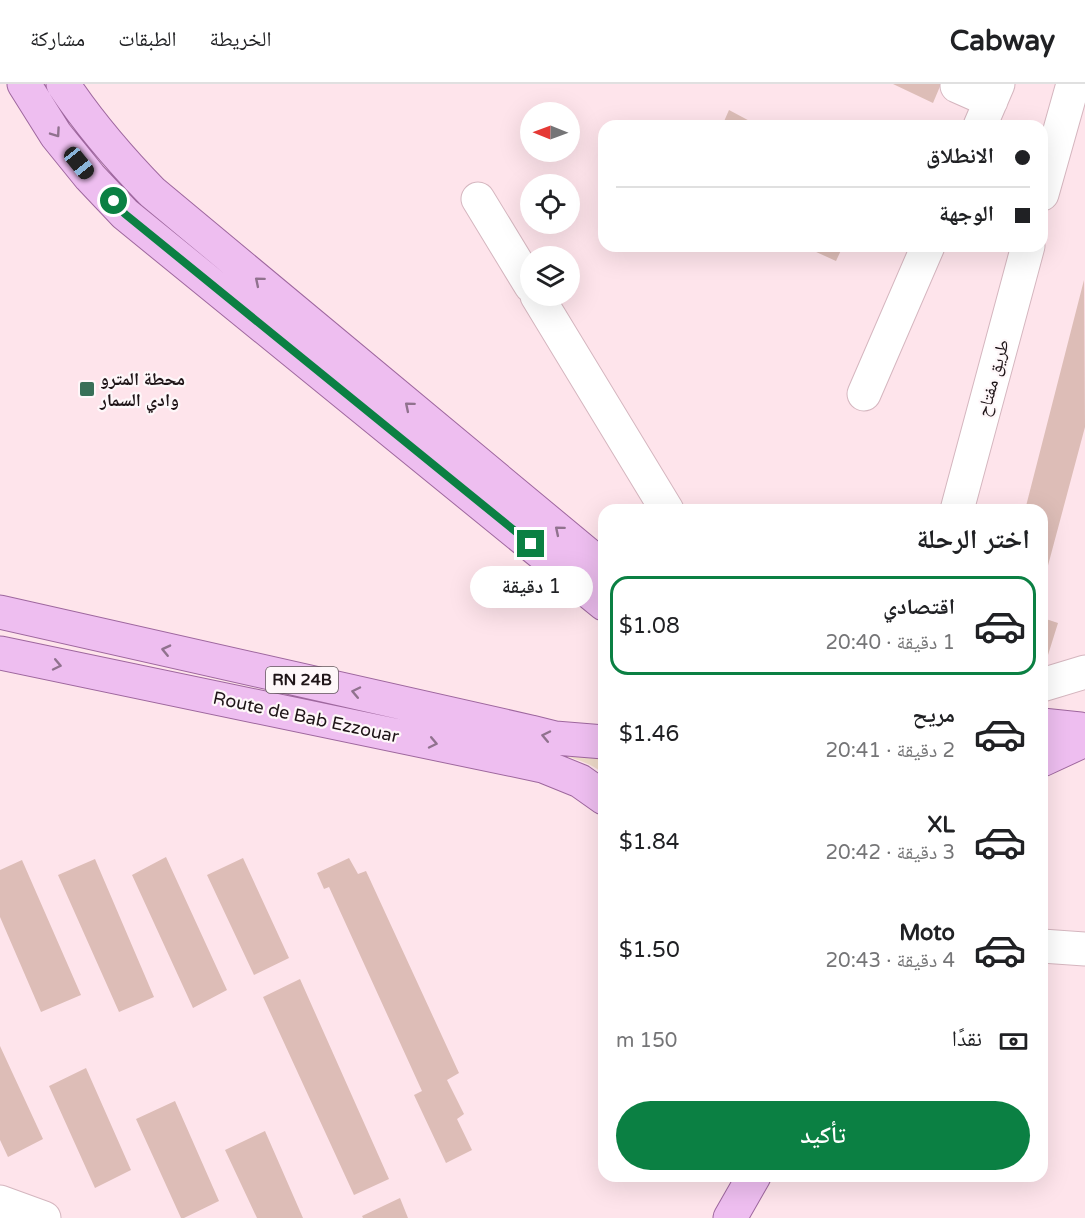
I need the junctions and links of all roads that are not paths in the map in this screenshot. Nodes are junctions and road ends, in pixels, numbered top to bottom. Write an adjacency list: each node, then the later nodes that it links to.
1 (24, 84): 17 (main road, one-way to 17)
2 (63, 84): 16 (main road, one-way to 2)
3 (1073, 84): 6 (street)
4 (957, 86): 5 (street)
5 (990, 104)
6 (1072, 133): 7 (street)
7 (1048, 182)
8 (478, 199): 11 (street)
9 (925, 252): 13 (street)
10 (1026, 252): 15 (street, طريق مفتاح)
11 (520, 268)
12 (543, 306): 14 (street)
13 (864, 394)
14 (663, 504)
15 (959, 504)
16 (598, 563)
17 (598, 599)
18 (1, 612): 25 (main road, Route de Bab Ezzouar / RN 24B, one-way to 18)
19 (0, 653): 27 (main road, Route de Bab Ezzouar, one-way to 27)
20 (1084, 669): 21 (street)
21 (1048, 683)
22 (1048, 726): 23 (main road)
23 (1083, 732): 24 (main road); 26 (main road)
24 (1048, 739)
25 (598, 741)
26 (1048, 756)
27 (598, 794)
28 (1048, 946): 29 (street)
29 (1085, 949)
30 (751, 1182): 33 (main road)
31 (0, 1202): 32 (street)
32 (44, 1218)
33 (730, 1218)

